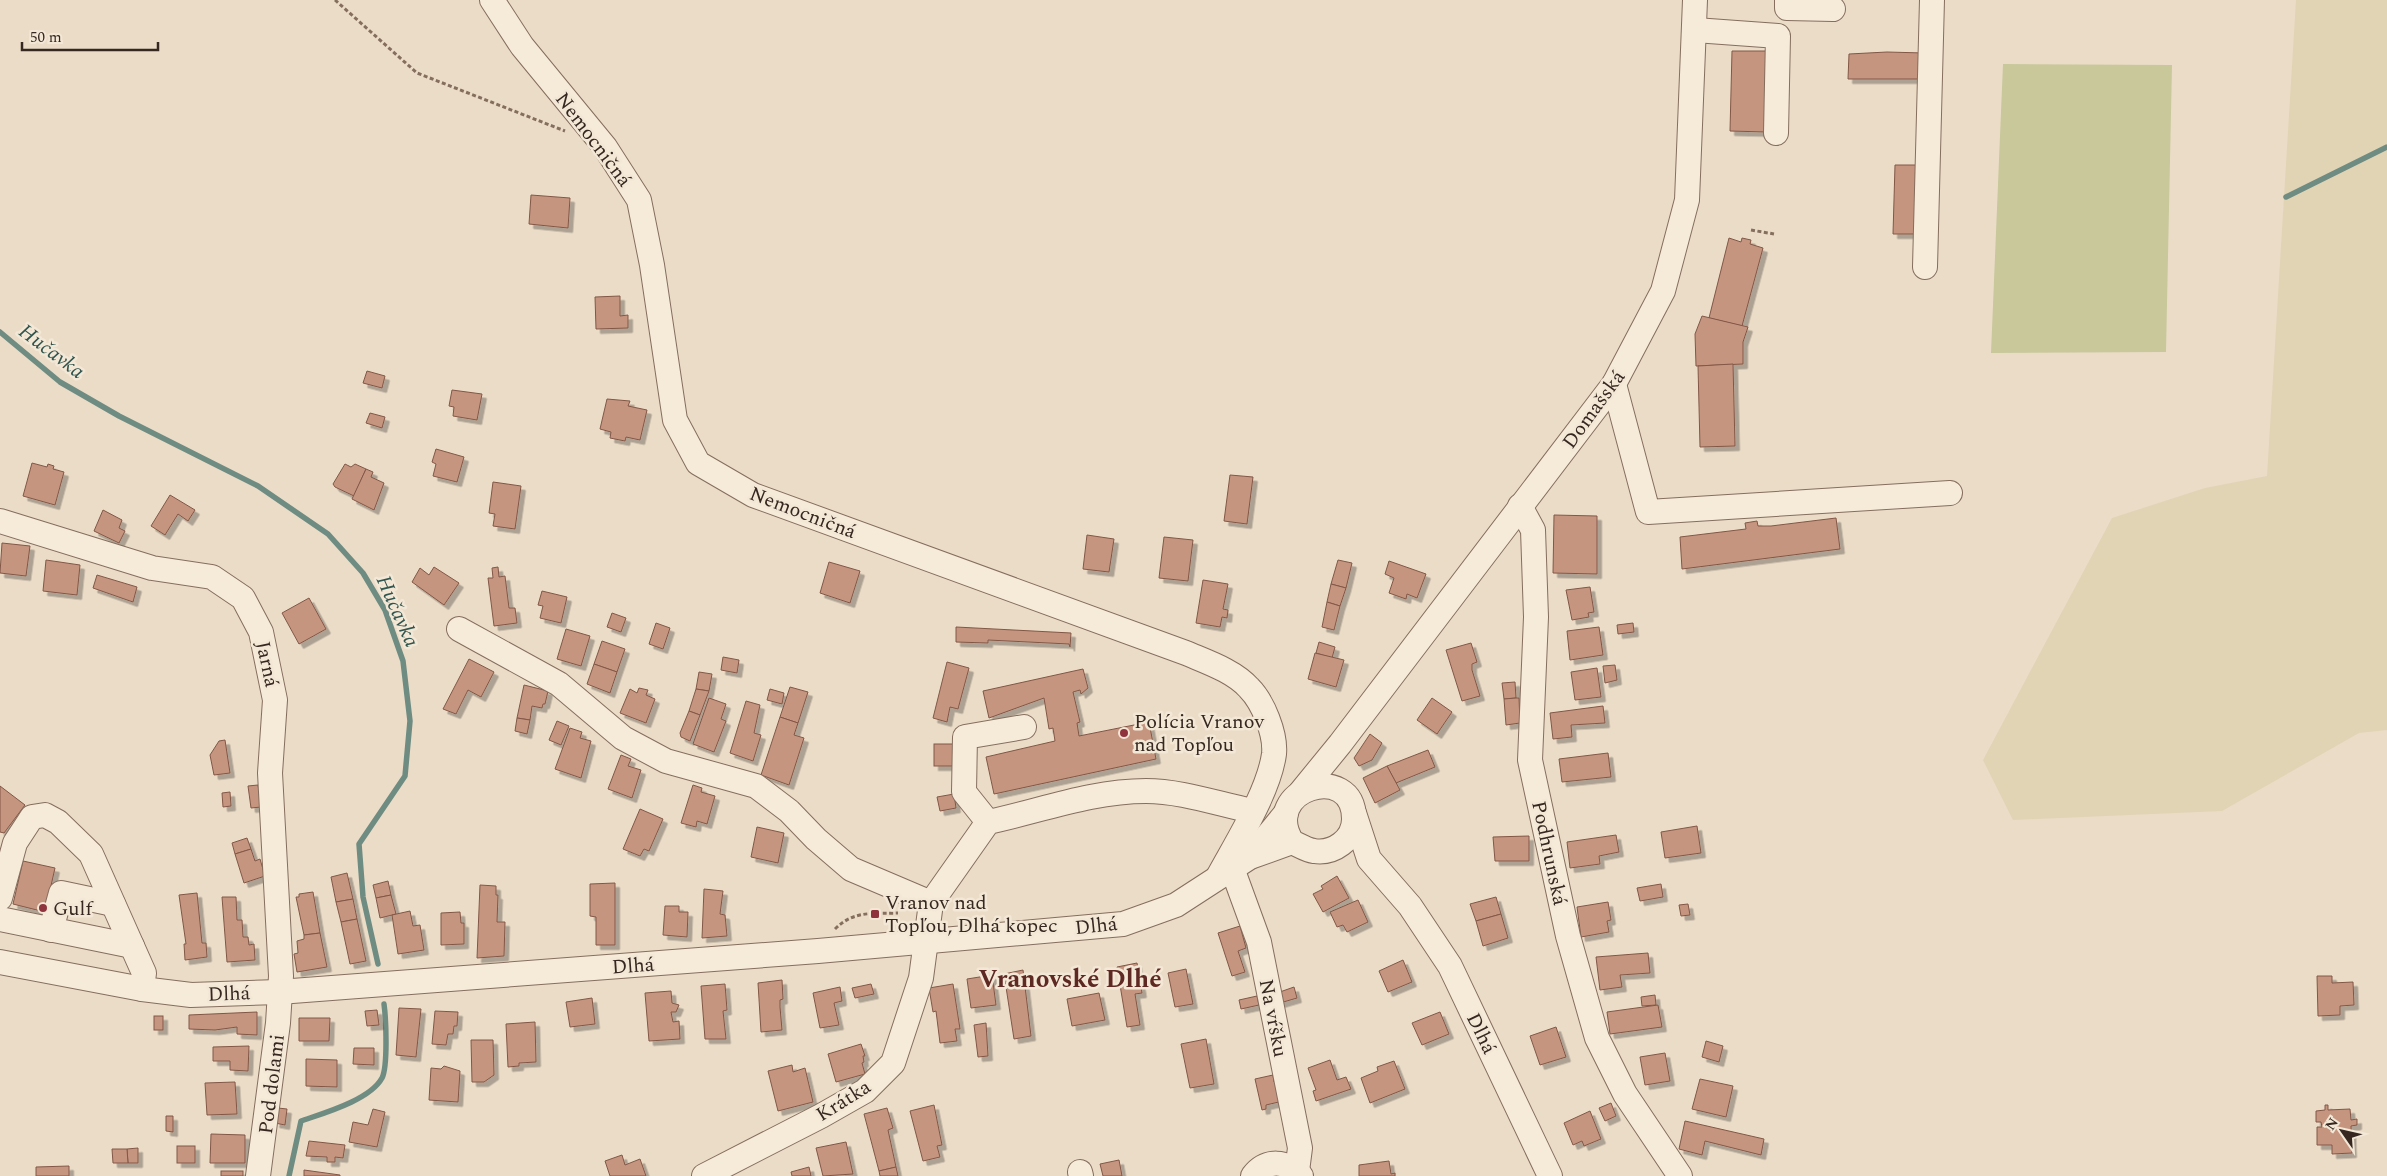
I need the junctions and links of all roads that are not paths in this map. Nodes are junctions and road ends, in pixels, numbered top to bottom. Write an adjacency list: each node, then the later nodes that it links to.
1 (492, 0): 20 (street, Nemocničná)
2 (1695, 0): 6 (street, Domašská)
3 (1787, 0): 5 (street)
4 (1932, 0): 8 (street)
5 (1833, 9)
6 (1695, 30): 7 (street); 9 (street, Domašská)
7 (1776, 133)
8 (1925, 267)
9 (1614, 384): 10 (street); 11 (street, Domašská)
10 (1950, 493)
11 (1520, 506): 15 (street, Domašská); 40 (street, Podhrunská)
12 (0, 522): 34 (street, Jarná)
13 (459, 629): 27 (street)
14 (1024, 727): 21 (street)
15 (1332, 754): 16 (street); 17 (street, Domašská)
16 (1335, 788): 17 (street); 19 (street)
17 (1300, 793): 18 (street)
18 (1286, 813): 22 (street); 25 (street)
19 (1354, 813): 23 (street); 24 (street)
20 (1243, 817): 21 (street); 25 (street, Nemocničná); 25 (street, Na vŕšku)
21 (988, 822): 27 (street)
22 (1292, 842): 23 (street); 25 (street)
23 (1327, 851): 24 (street)
24 (1376, 866): 39 (street, Dlhá)
25 (1233, 868): 31 (street, Dlhá); 35 (street, Na vŕšku)
26 (0, 898): 30 (street)
27 (931, 903): 31 (street)
28 (54, 918): 29 (street); 30 (street); 30 (street)
29 (0, 919)
30 (123, 925): 33 (street)
31 (926, 941): 34 (street, Dlhá); 37 (street, Krátka)
32 (0, 962): 33 (street, Dlhá)
33 (142, 989): 34 (street, Dlhá)
34 (279, 992): 36 (street, Pod dolami)
35 (1299, 1174): 38 (street)
36 (258, 1176)
37 (704, 1176)
38 (1253, 1176)
39 (1550, 1176)
40 (1680, 1176)

